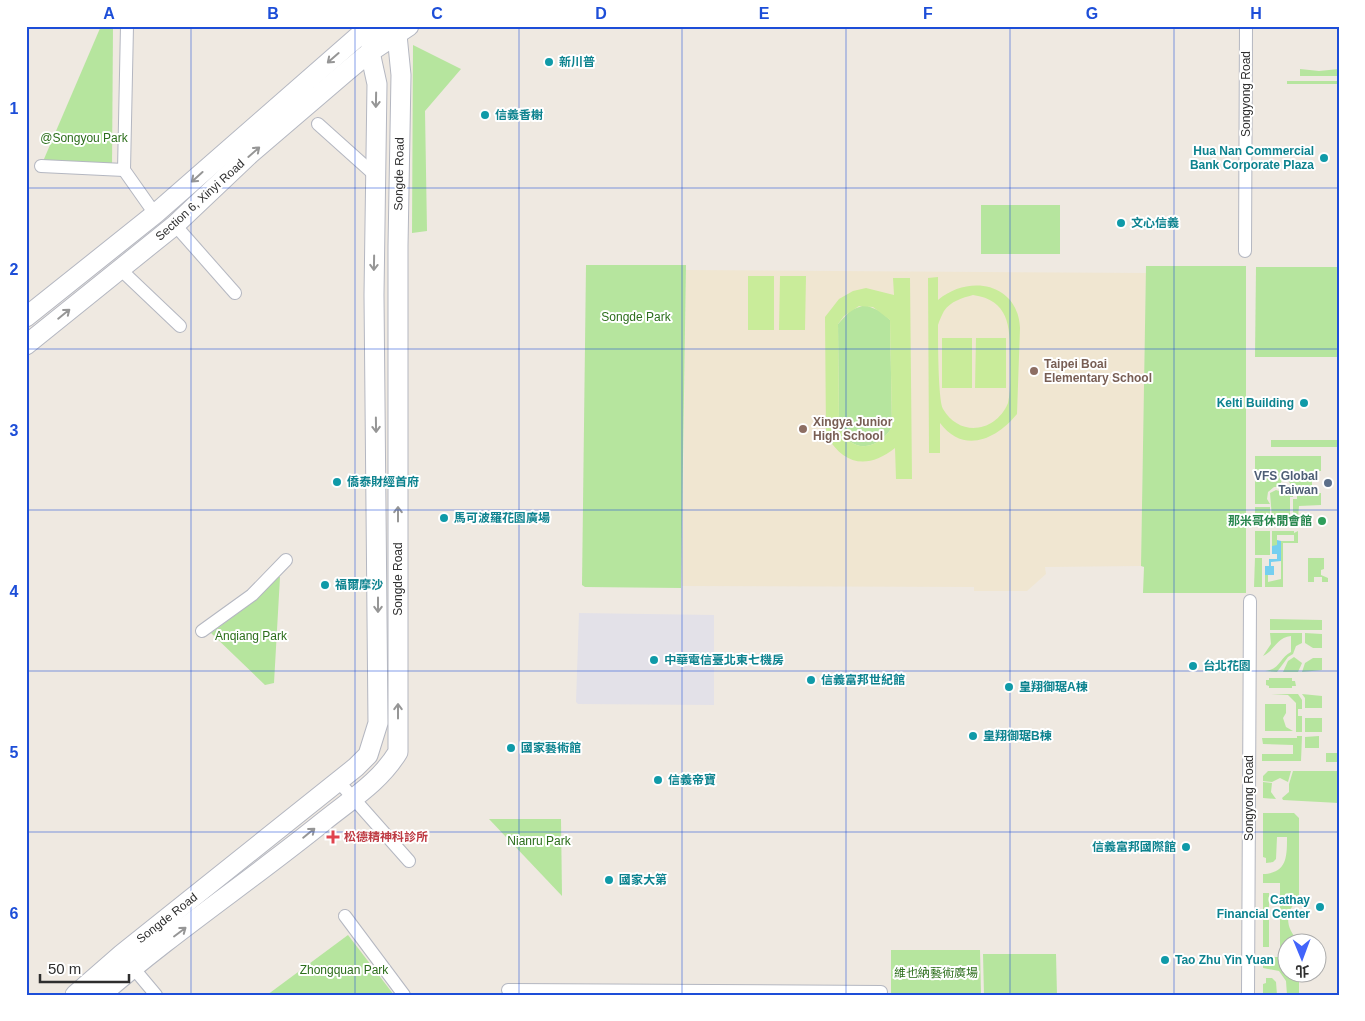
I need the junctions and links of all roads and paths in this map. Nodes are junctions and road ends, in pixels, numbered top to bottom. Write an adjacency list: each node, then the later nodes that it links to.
1 (126, 26): 9 (street)
2 (370, 26): 11 (main road, Section 6, Xinyi Road, one-way to 11)
3 (376, 26): 6 (main road, Songde Road)
4 (1246, 26): 13 (street, Songyong Road)
5 (398, 29): 6 (main road, Section 6, Xinyi Road); 23 (main road, Songde Road, one-way to 5)
6 (370, 52): 10 (main road, Songde Road, one-way to 10); 12 (main road, Section 6, Xinyi Road, one-way to 6)
7 (318, 124): 10 (street)
8 (41, 166): 9 (street)
9 (124, 170): 11 (street)
10 (376, 176): 22 (main road, Songde Road, one-way to 22)
11 (156, 214): 16 (main road, Section 6, Xinyi Road)
12 (174, 226): 14 (main road, Section 6, Xinyi Road); 15 (street)
13 (1245, 251)
14 (120, 269): 17 (street); 18 (main road, Section 6, Xinyi Road, one-way to 14)
15 (234, 293)
16 (26, 317)
17 (180, 326)
18 (26, 345)
19 (286, 560): 21 (street)
20 (1250, 601): 33 (street, Songyong Road)
21 (202, 631)
22 (339, 782): 23 (street); 26 (main road, Songde Road)
23 (353, 798): 24 (street); 26 (main road, Songde Road, one-way to 23)
24 (409, 861)
25 (345, 916): 32 (street)
26 (127, 960): 29 (main road, Songde Road); 30 (main road, Songde Road); 31 (street)
27 (508, 990): 28 (street)
28 (881, 992)
29 (75, 995)
30 (101, 995)
31 (156, 995)
32 (404, 995)
33 (1248, 995)

